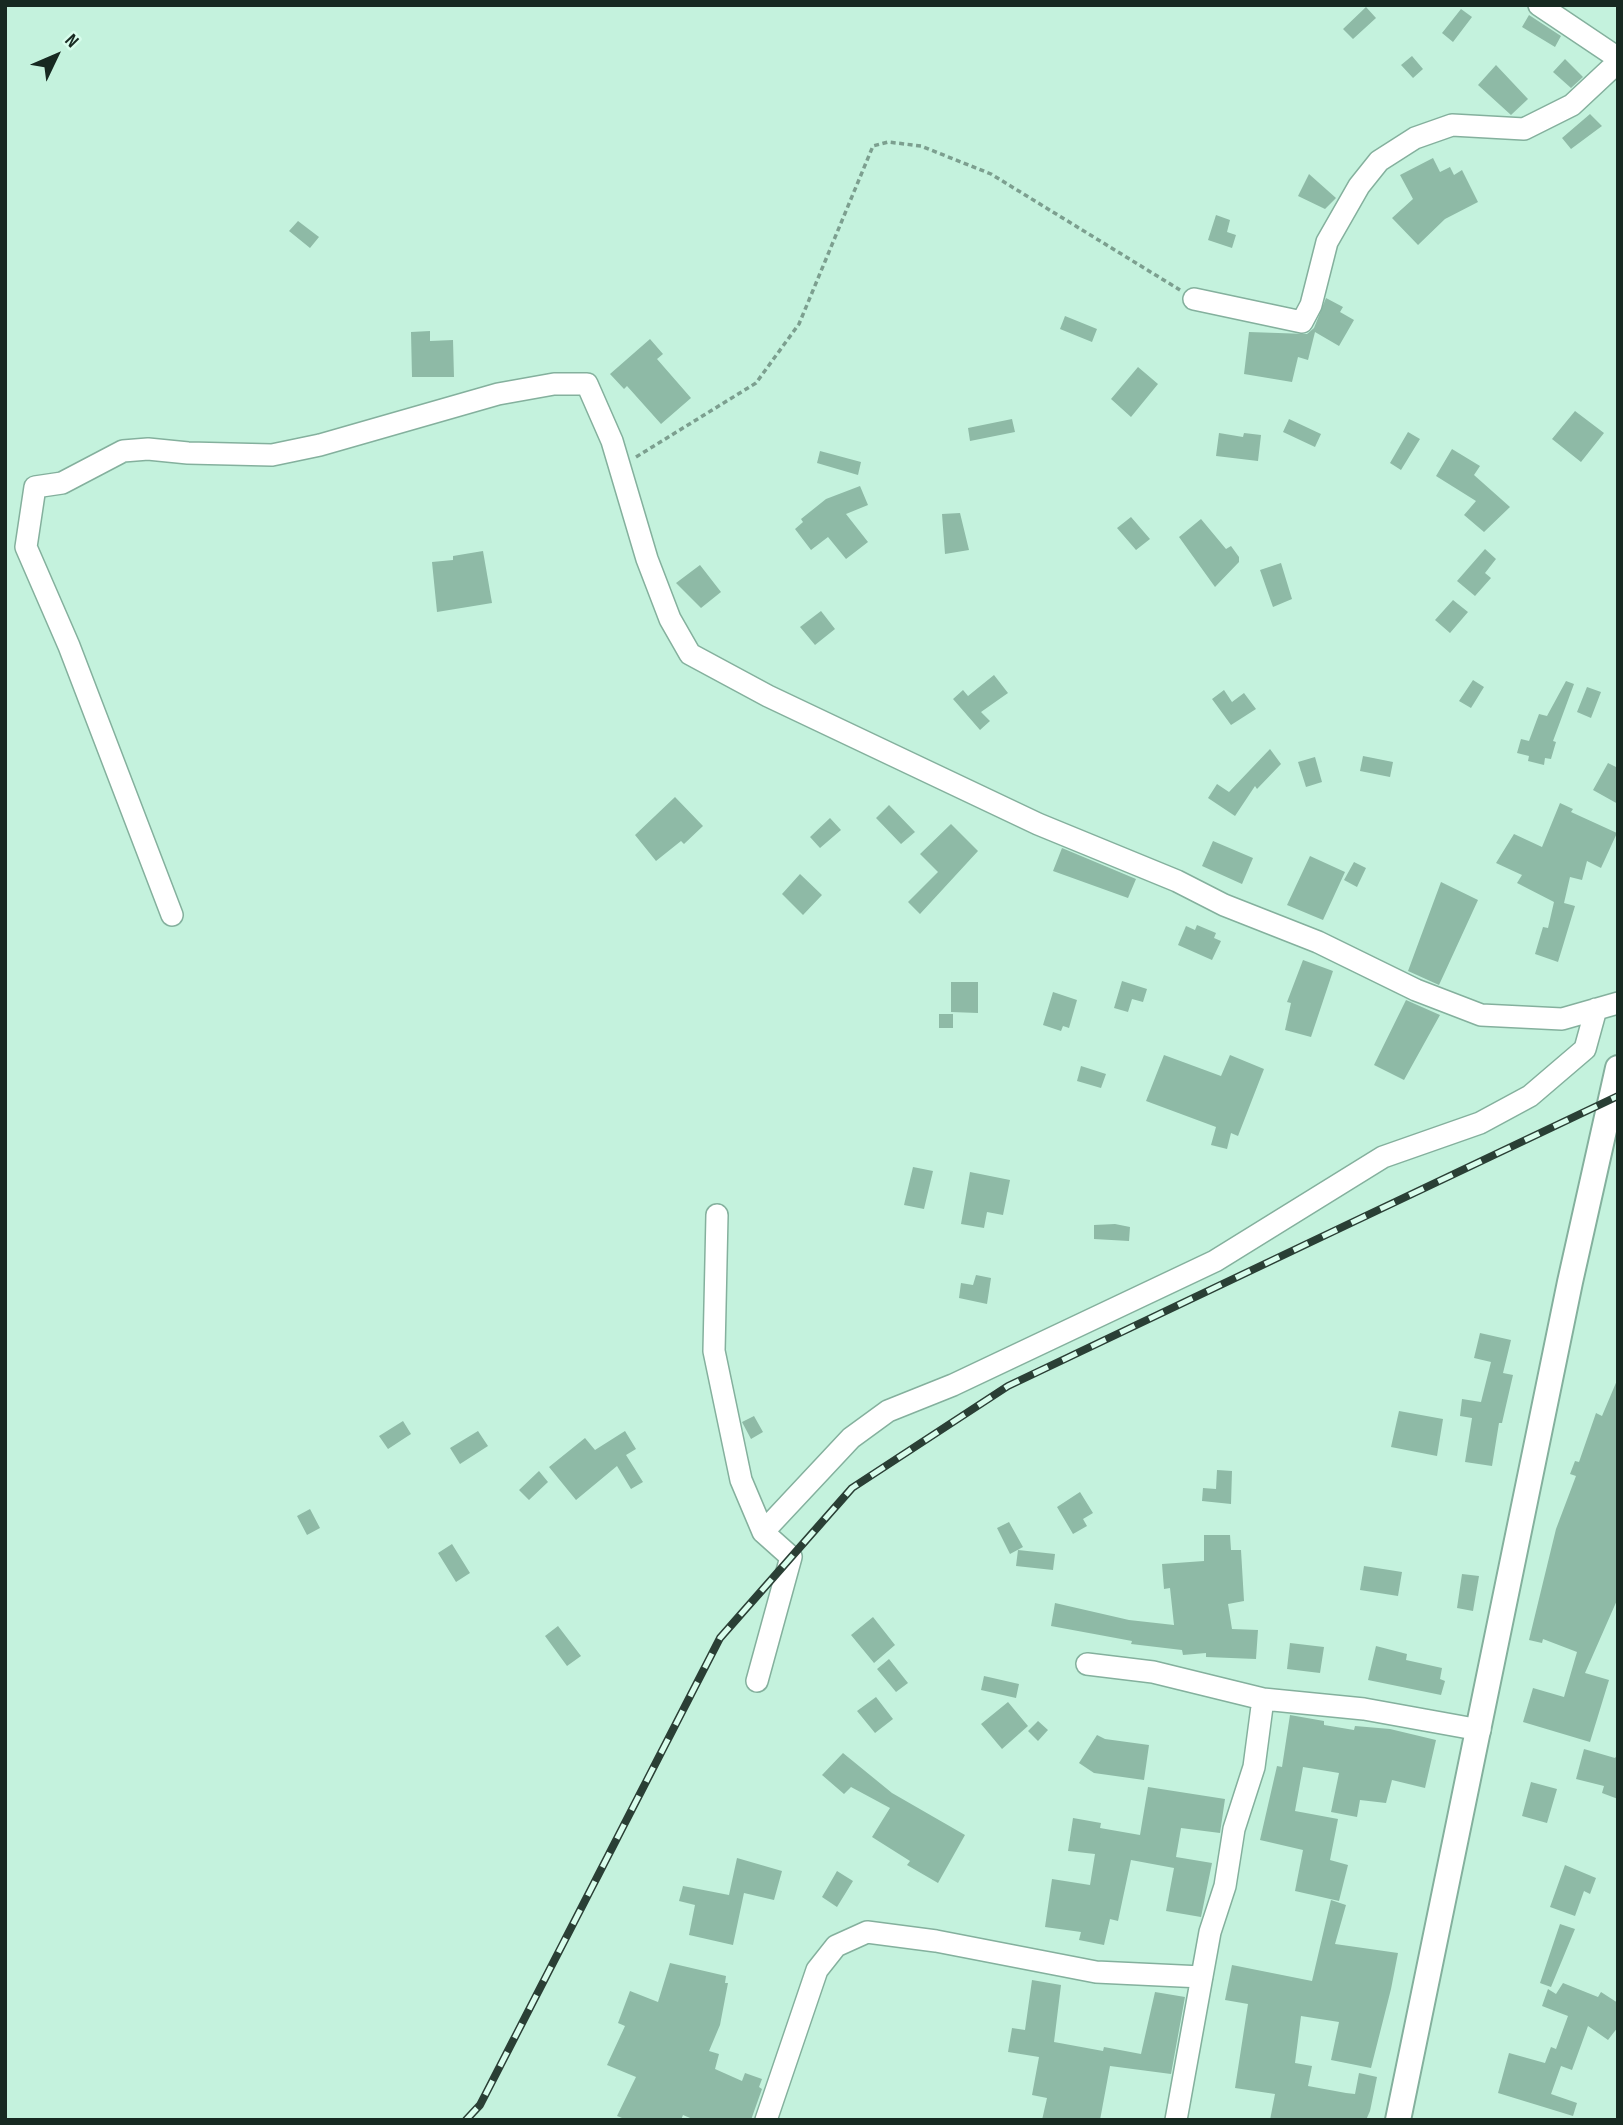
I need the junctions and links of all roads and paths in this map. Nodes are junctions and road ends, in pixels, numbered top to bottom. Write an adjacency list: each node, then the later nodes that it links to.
1 (1539, 5): 2 (street)
2 (1618, 60): 3 (street)
3 (1194, 299): 4 (path)
4 (620, 467): 5 (street); 7 (street)
5 (173, 915)
6 (1618, 1003): 7 (street)
7 (1596, 1009): 10 (street)
8 (1618, 1068): 14 (street)
9 (717, 1215): 10 (street)
10 (763, 1532): 12 (street)
11 (1087, 1664): 13 (street)
12 (757, 1681)
13 (1263, 1699): 14 (street); 15 (street)
14 (1480, 1730): 18 (street)
15 (1202, 1977): 16 (street); 17 (street)
16 (766, 2120)
17 (1175, 2120)
18 (1398, 2120)

